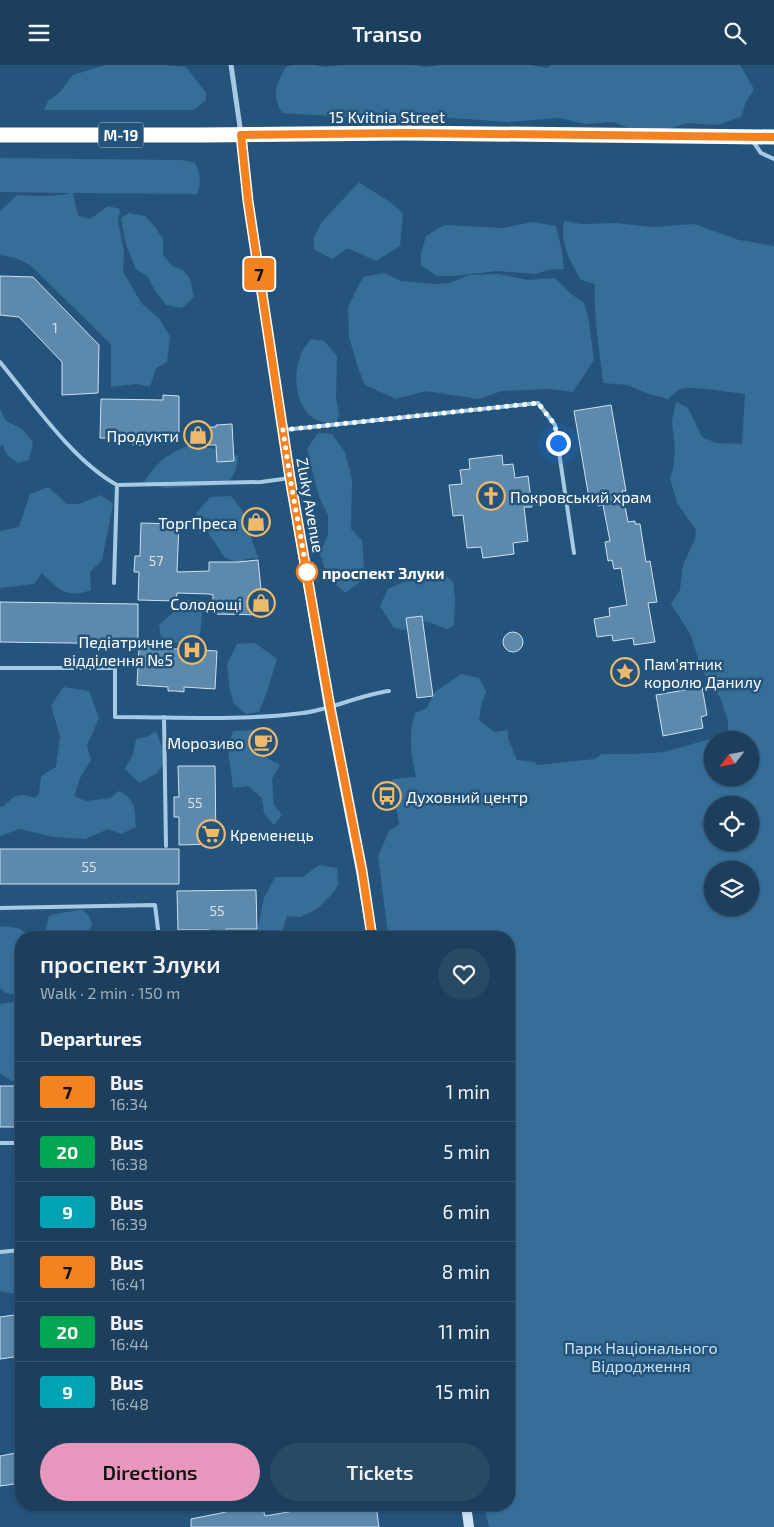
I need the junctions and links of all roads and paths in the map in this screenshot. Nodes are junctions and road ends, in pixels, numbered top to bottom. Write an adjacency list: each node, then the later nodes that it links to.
1 (231, 65): 3 (street)
2 (0, 135): 3 (highway, 15 Kvitnia Street / М-19)
3 (241, 135): 4 (highway, 15 Kvitnia Street / М-19); 8 (main road, Zluky Avenue)
4 (749, 137): 5 (highway, 15 Kvitnia Street / М-19); 6 (lane)
5 (774, 137)
6 (774, 159)
7 (0, 362): 10 (lane)
8 (283, 430): 9 (main road, Zluky Avenue); 11 (lane)
9 (290, 478): 10 (lane); 15 (main road, Zluky Avenue)
10 (117, 485): 12 (lane)
11 (574, 553)
12 (114, 583)
13 (0, 668): 16 (lane)
14 (388, 691): 15 (lane)
15 (330, 707): 16 (lane); 20 (main road, Zluky Avenue)
16 (164, 717): 17 (lane)
17 (166, 846)
18 (0, 908): 19 (lane)
19 (158, 931)
20 (371, 931)
21 (0, 1143): 22 (lane)
22 (15, 1143)
23 (15, 1251): 24 (lane)
24 (0, 1252)
25 (467, 1511): 26 (main road)
26 (469, 1527)

